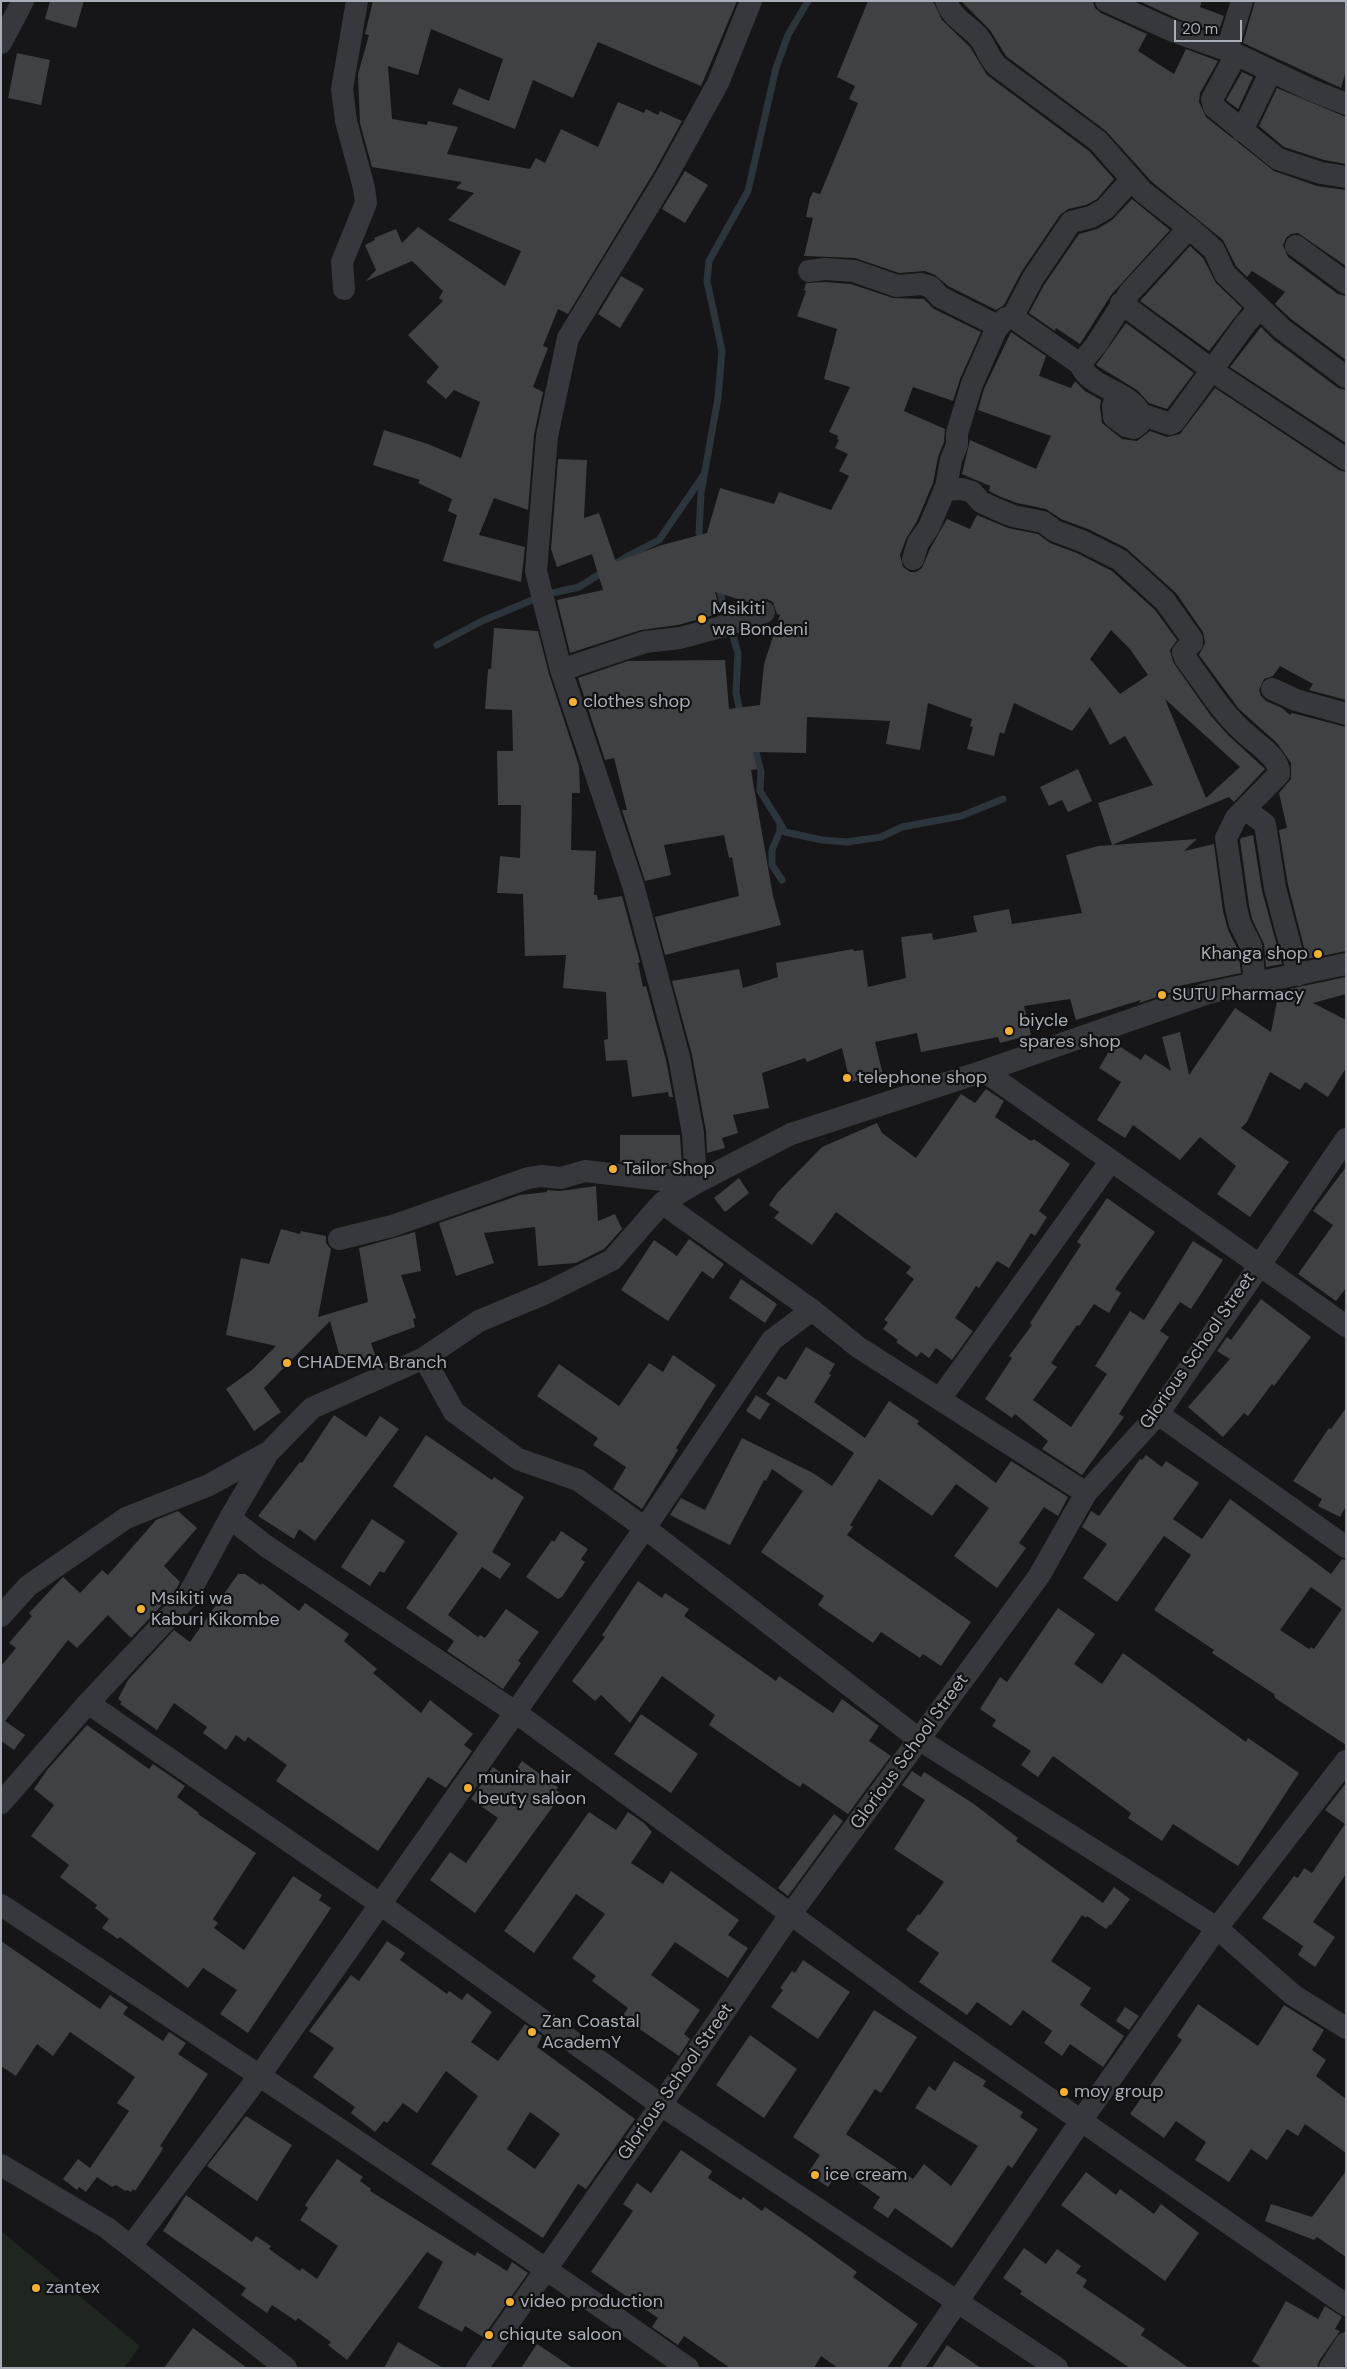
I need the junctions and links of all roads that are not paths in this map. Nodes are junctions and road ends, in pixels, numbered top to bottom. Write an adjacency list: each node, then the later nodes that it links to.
1 (23, 1): 7 (street)
2 (358, 1): 18 (street)
3 (751, 1): 29 (street)
4 (946, 1): 13 (street)
5 (1106, 1): 8 (street)
6 (1242, 1): 8 (street)
7 (1, 43)
8 (1231, 53): 9 (street); 11 (street)
9 (1271, 71): 10 (street); 11 (street)
10 (1346, 104)
11 (1242, 131): 12 (street)
12 (1346, 177)
13 (1132, 180): 14 (street); 21 (street)
14 (1189, 228): 19 (street); 20 (street)
15 (1296, 246): 17 (street)
16 (809, 271): 21 (street)
17 (1346, 283)
18 (344, 289)
19 (1121, 303): 22 (street); 23 (street)
20 (1260, 308): 23 (street); 24 (street)
21 (1005, 321): 22 (street); 26 (street)
22 (1080, 364): 23 (street)
23 (1213, 370): 25 (street)
24 (1346, 377)
25 (1346, 459)
26 (944, 490): 27 (street); 32 (street)
27 (914, 559)
28 (764, 612): 29 (street)
29 (561, 670): 39 (street)
30 (1272, 689): 31 (street)
31 (1346, 714)
32 (1244, 809): 34 (street); 35 (street)
33 (1346, 964): 34 (street)
34 (1298, 975): 35 (street)
35 (1256, 984): 36 (street)
36 (984, 1072): 38 (street); 39 (street)
37 (1346, 1139): 42 (street, Glorious School Street)
38 (1110, 1162): 42 (street); 46 (street)
39 (696, 1183): 40 (street); 41 (street)
40 (662, 1203): 43 (street); 45 (street)
41 (340, 1239)
42 (1258, 1266): 44 (street); 47 (street, Glorious School Street)
43 (812, 1310): 46 (street); 51 (street)
44 (1346, 1326)
45 (424, 1358): 48 (street); 51 (street)
46 (940, 1398): 49 (street)
47 (1158, 1414): 49 (street, Glorious School Street); 52 (street)
48 (268, 1453): 50 (street); 53 (street)
49 (1086, 1492): 56 (street, Glorious School Street)
50 (230, 1518): 54 (street); 55 (street)
51 (645, 1528): 55 (street); 56 (street)
52 (1346, 1547)
53 (1, 1616)
54 (88, 1703): 58 (street); 59 (street)
55 (515, 1712): 59 (street); 61 (street)
56 (920, 1740): 61 (street, Glorious School Street); 62 (street)
57 (1343, 1770): 62 (street)
58 (1, 1803)
59 (380, 1904): 64 (street); 65 (street)
60 (1, 1905): 64 (street)
61 (790, 1915): 65 (street, Glorious School Street); 66 (street)
62 (1217, 1928): 63 (street); 66 (street)
63 (1346, 2028)
64 (260, 2075): 68 (street); 69 (street)
65 (662, 2104): 69 (street, Glorious School Street); 70 (street)
66 (1081, 2121): 70 (street); 71 (street)
67 (1, 2165): 68 (street)
68 (131, 2246): 73 (street)
69 (547, 2269): 74 (street, Glorious School Street); 75 (street)
70 (956, 2302): 76 (street); 77 (street)
71 (1346, 2305)
72 (1346, 2343): 78 (street)
73 (286, 2368)
74 (476, 2368)
75 (688, 2368)
76 (912, 2368)
77 (1057, 2368)
78 (1330, 2368)

